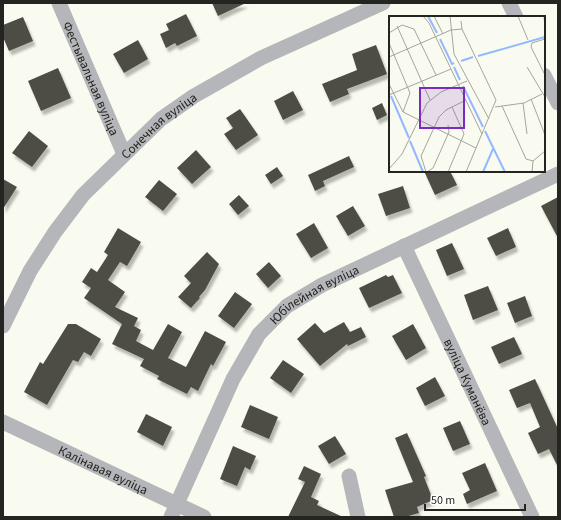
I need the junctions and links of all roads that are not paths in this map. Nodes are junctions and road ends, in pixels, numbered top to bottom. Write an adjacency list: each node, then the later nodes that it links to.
1 (58, 3): 7 (street, Фестывальная вуліца)
2 (383, 3): 7 (street, Сонечная вуліца)
3 (509, 3): 4 (street)
4 (516, 16)
5 (545, 77): 6 (street)
6 (558, 103)
7 (124, 154): 10 (street, Сонечная вуліца)
8 (558, 174): 9 (street, Юбілейная вуліца)
9 (404, 246): 13 (street, Юбілейная вуліца); 16 (street, вуліца Куманёва)
10 (3, 326)
11 (3, 422): 13 (street, Калінавая вуліца)
12 (348, 476): 15 (street)
13 (174, 511): 14 (street, Калінавая вуліца)
14 (204, 517)
15 (358, 517)
16 (532, 517)

